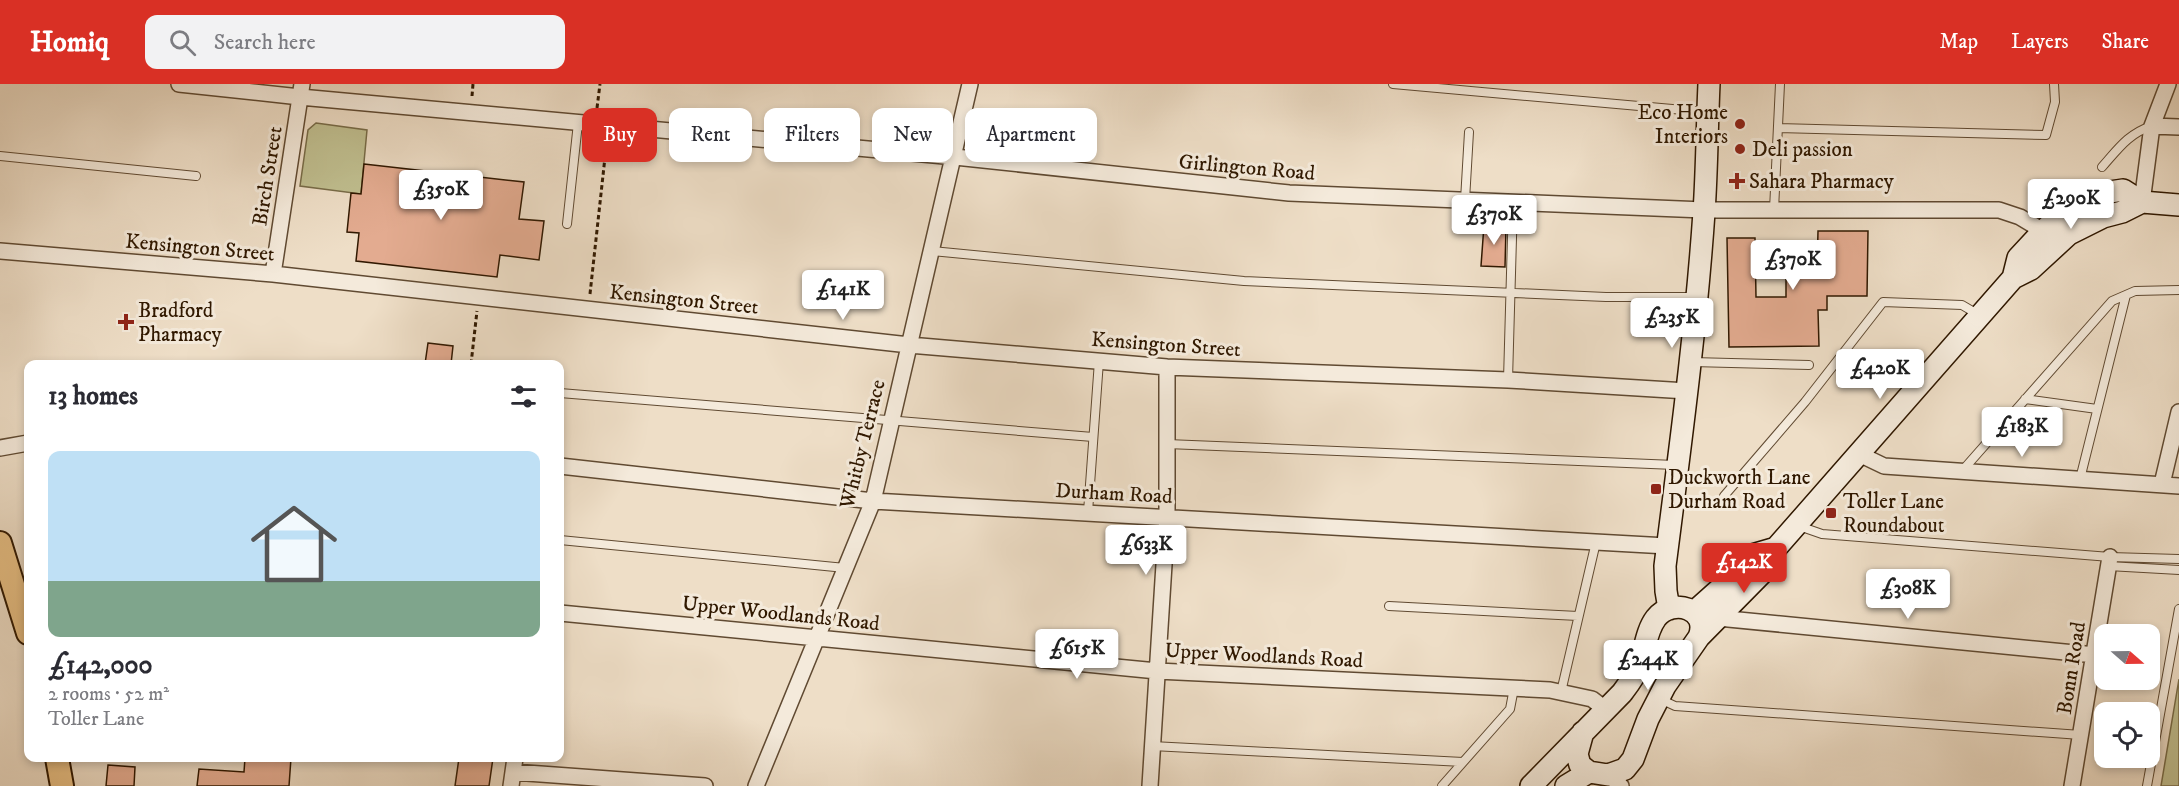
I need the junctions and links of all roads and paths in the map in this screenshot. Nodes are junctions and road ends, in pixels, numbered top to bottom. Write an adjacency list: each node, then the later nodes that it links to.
1 (179, 84): 9 (street, Girlington Road)
2 (600, 84): 10 (path)
3 (970, 84): 20 (street, Whitby Terrace)
4 (1393, 84): 11 (lane)
5 (1709, 84): 11 (main road)
6 (1780, 84): 16 (lane)
7 (2054, 84): 16 (lane)
8 (2168, 84): 14 (street)
9 (301, 91): 12 (street, Girlington Road); 35 (street, Birch Street)
10 (601, 108)
11 (1707, 112): 28 (main road)
12 (578, 123): 13 (street, Girlington Road); 30 (lane)
13 (582, 123)
14 (2152, 126): 15 (street); 22 (lane); 26 (street)
15 (2179, 127)
16 (1778, 128): 29 (lane)
17 (657, 130): 20 (street, Girlington Road)
18 (1468, 132): 24 (lane)
19 (0, 156): 23 (lane)
20 (955, 157): 24 (street, Girlington Road); 33 (street, Whitby Terrace)
21 (599, 162): 42 (path)
22 (2102, 167)
23 (196, 176)
24 (1465, 200): 25 (street, Girlington Road)
25 (1513, 202): 28 (street, Girlington Road); 38 (lane)
26 (2142, 202): 27 (main road); 31 (main road); 34 (main road)
27 (2179, 205)
28 (1704, 210): 29 (street, Girlington Road); 41 (main road)
29 (1774, 210): 31 (street, Girlington Road)
30 (567, 224)
31 (2043, 231): 34 (main road); 36 (main road)
32 (0, 251): 35 (street, Kensington Street)
33 (932, 251): 38 (lane); 44 (street, Whitby Terrace)
34 (2044, 256): 36 (main road)
35 (273, 274): 40 (street, Kensington Street)
36 (2013, 278): 43 (main road)
37 (2179, 290): 39 (lane)
38 (1510, 291): 41 (lane); 50 (lane)
39 (2126, 295): 53 (lane); 54 (lane)
40 (479, 297): 42 (street, Kensington Street); 45 (path)
41 (1696, 297): 47 (main road)
42 (589, 309): 44 (street, Kensington Street)
43 (1980, 315): 61 (main road); 68 (lane)
44 (909, 345): 46 (street, Kensington Street); 56 (street, Whitby Terrace)
45 (471, 360)
46 (1099, 361): 49 (street, Kensington Street); 57 (lane)
47 (1690, 362): 48 (lane); 51 (main road)
48 (1809, 365)
49 (1167, 367): 50 (street, Kensington Street); 59 (street)
50 (1508, 380): 51 (street, Kensington Street)
51 (1687, 391): 62 (main road)
52 (564, 393): 56 (lane)
53 (2025, 399): 54 (lane); 64 (lane)
54 (2097, 409): 65 (lane)
55 (2179, 412): 66 (street)
56 (891, 420): 57 (lane); 69 (street, Whitby Terrace)
57 (1094, 437): 70 (lane)
58 (24, 444): 60 (street)
59 (1167, 444): 62 (lane); 71 (street)
60 (0, 448)
61 (1858, 454): 64 (street); 72 (main road)
62 (1677, 465): 76 (main road)
63 (564, 466): 69 (street, Durham Road)
64 (1962, 471): 65 (street)
65 (2079, 479): 66 (street)
66 (2162, 484): 67 (street)
67 (2179, 486)
68 (1724, 496)
69 (873, 501): 70 (street, Durham Road); 80 (street, Whitby Terrace)
70 (1088, 512): 71 (street, Durham Road)
71 (1167, 517): 74 (street, Durham Road); 95 (street)
72 (1797, 525): 77 (main road); 79 (lane)
73 (564, 540): 80 (lane)
74 (1596, 542): 76 (street, Durham Road); 88 (lane)
75 (0, 543): 87 (main road)
76 (1667, 546): 83 (main road)
77 (1776, 548): 86 (main road); 89 (main road)
78 (2179, 559): 79 (lane)
79 (2109, 561): 81 (lane); 90 (street, Bonn Road)
80 (846, 568): 92 (street, Whitby Terrace)
81 (2179, 570)
82 (1389, 606): 88 (lane)
83 (1670, 609): 86 (main road); 99 (main road)
84 (2179, 609): 116 (lane)
85 (564, 612): 92 (street, Upper Woodlands Road)
86 (1694, 612): 91 (main road)
87 (24, 616)
88 (1578, 616): 97 (lane)
89 (1718, 618): 91 (main road); 93 (street)
90 (2100, 624)
91 (1699, 637): 98 (main road)
92 (816, 638): 95 (street, Upper Woodlands Road); 110 (street, Whitby Terrace)
93 (2094, 655)
94 (2094, 661): 101 (street, Bonn Road)
95 (1156, 671): 96 (street, Upper Woodlands Road); 102 (street)
96 (1514, 688): 97 (street, Upper Woodlands Road); 104 (lane)
97 (1561, 692): 99 (street, Upper Woodlands Road)
98 (1658, 699): 101 (lane); 107 (main road)
99 (1605, 709): 100 (main road)
100 (1583, 732): 106 (main road); 113 (main road)
101 (2081, 735): 115 (street, Bonn Road)
102 (1152, 746): 104 (lane); 111 (street)
103 (58, 762): 108 (main road)
104 (1463, 762): 112 (lane)
105 (513, 772): 109 (street)
106 (1588, 772): 107 (main road); 114 (main road)
107 (1617, 783)
108 (63, 786)
109 (705, 786)
110 (756, 786)
111 (1150, 786)
112 (1442, 786)
113 (1531, 786)
114 (1566, 786)
115 (2072, 786)
116 (2147, 786)

